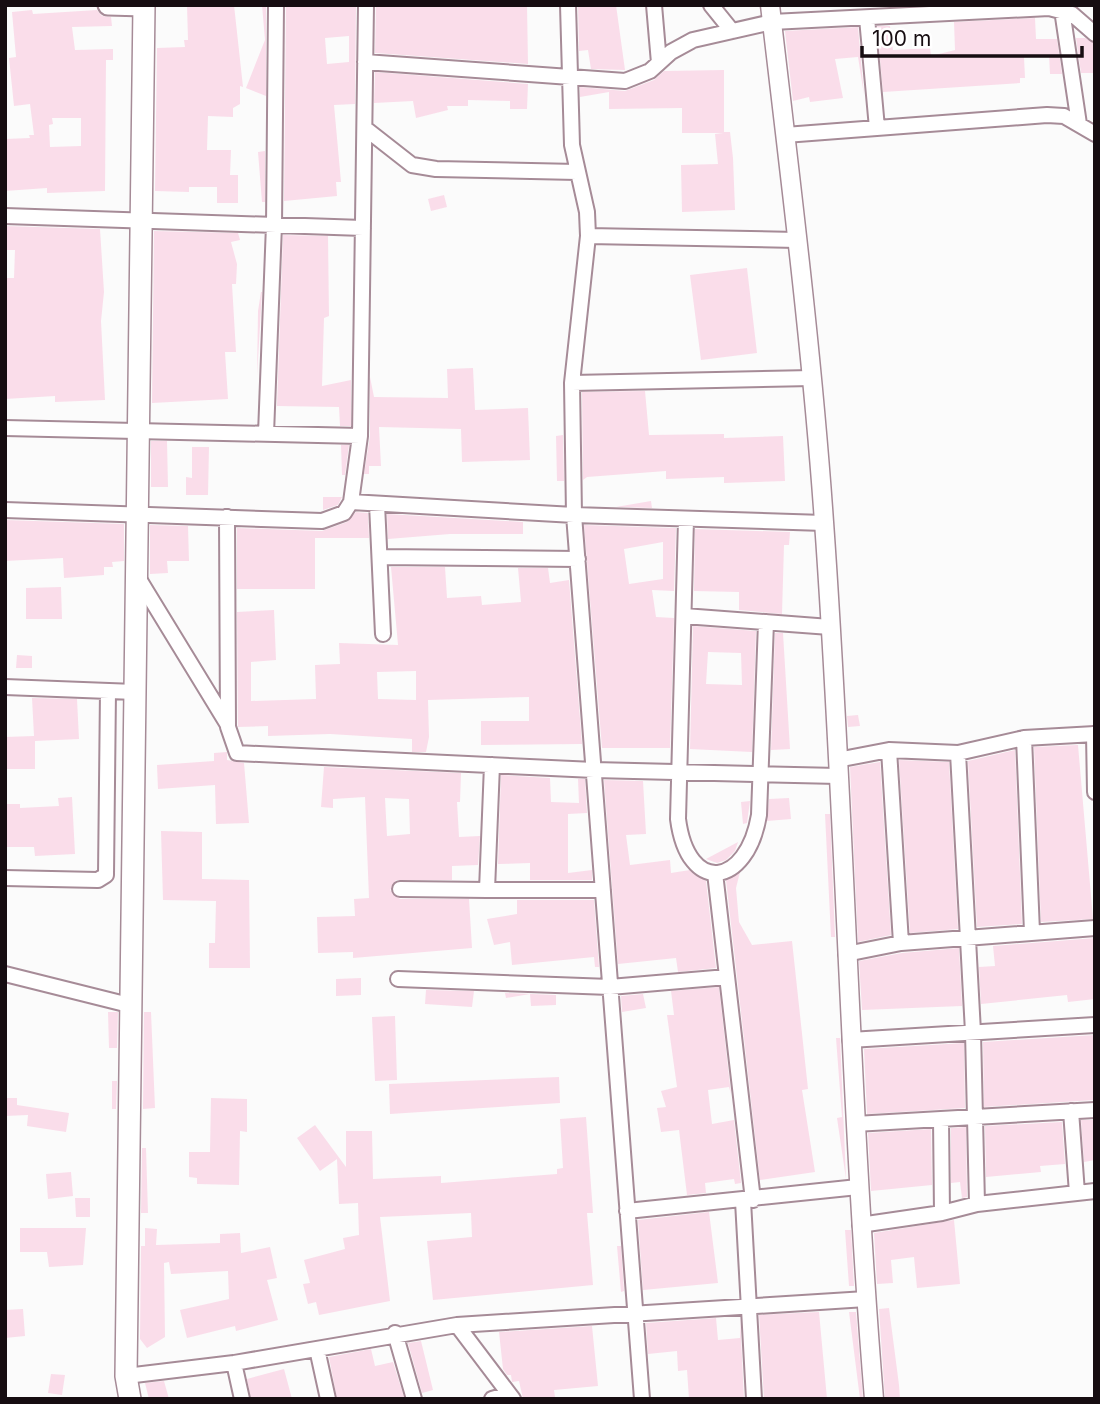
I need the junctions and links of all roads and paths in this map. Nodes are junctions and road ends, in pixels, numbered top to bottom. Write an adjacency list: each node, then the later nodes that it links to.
1 (108, 5): 7 (main road)
2 (276, 5): 24 (street)
3 (366, 5): 13 (street)
4 (568, 5): 15 (street)
5 (654, 5): 14 (street)
6 (711, 5): 11 (street)
7 (144, 6): 23 (main road)
8 (1062, 9): 10 (street); 12 (street); 16 (street)
9 (771, 14): 10 (street); 11 (street); 20 (street)
10 (867, 18): 17 (street)
11 (732, 31): 14 (street)
12 (1095, 34)
13 (365, 62): 15 (street); 18 (street)
14 (659, 62): 15 (street)
15 (570, 76): 21 (street)
16 (1079, 124): 17 (street); 19 (street)
17 (877, 128): 20 (street)
18 (366, 129): 21 (street); 25 (street)
19 (1095, 134)
20 (785, 135): 27 (street)
21 (577, 172): 26 (street)
22 (5, 216): 23 (street)
23 (142, 220): 24 (street); 31 (main road)
24 (274, 225): 25 (street); 32 (street)
25 (363, 228): 33 (street)
26 (588, 236): 27 (street); 29 (street)
27 (797, 240): 28 (street)
28 (813, 378): 29 (street); 41 (street)
29 (572, 383): 38 (street)
30 (5, 428): 31 (street)
31 (139, 431): 32 (street); 37 (main road)
32 (266, 434): 33 (street)
33 (360, 436): 34 (street)
34 (351, 502): 35 (street); 39 (street)
35 (377, 503): 38 (street); 42 (street)
36 (5, 510): 37 (street)
37 (138, 514): 39 (street); 44 (main road)
38 (574, 515): 40 (street); 43 (street)
39 (227, 517): 52 (street)
40 (686, 519): 41 (street); 45 (street)
41 (824, 523): 47 (street)
42 (380, 557): 43 (street); 48 (street)
43 (578, 559): 59 (street)
44 (137, 576): 51 (main road); 52 (street)
45 (684, 616): 46 (street); 60 (street)
46 (766, 622): 47 (street); 61 (street)
47 (830, 627): 58 (street)
48 (383, 634)
49 (5, 687): 50 (street)
50 (108, 691): 51 (street); 64 (street)
51 (135, 692): 77 (main road)
52 (228, 727): 57 (street)
53 (1094, 734): 54 (street); 62 (street)
54 (1024, 738): 56 (street); 69 (street)
55 (889, 750): 56 (street); 58 (street); 71 (street)
56 (958, 752): 70 (street)
57 (492, 765): 59 (street); 66 (street)
58 (838, 768): 61 (street); 72 (street)
59 (594, 769): 60 (street); 67 (street)
60 (677, 772): 61 (street); 63 (street)
61 (761, 774): 63 (street)
62 (1095, 792)
63 (715, 873): 74 (street)
64 (5, 878)
65 (400, 889): 66 (street)
66 (487, 890): 67 (street)
67 (603, 890): 76 (street)
68 (1095, 928): 69 (street)
69 (1032, 932): 70 (street)
70 (969, 938): 71 (street); 79 (street)
71 (901, 943): 72 (street)
72 (846, 954): 80 (street)
73 (5, 974): 77 (street)
74 (727, 977): 76 (street); 89 (street)
75 (398, 979): 76 (street)
76 (610, 986): 91 (street)
77 (129, 1005): 101 (main road)
78 (1095, 1025): 79 (street)
79 (973, 1032): 80 (street); 83 (street)
80 (850, 1040): 85 (street)
81 (1095, 1110): 82 (street)
82 (1071, 1111): 83 (street); 88 (street)
83 (976, 1115): 84 (street); 90 (street)
84 (941, 1119): 85 (street); 92 (street)
85 (855, 1124): 86 (street)
86 (858, 1187): 89 (street); 93 (street)
87 (1095, 1191): 88 (street)
88 (1077, 1193): 90 (street)
89 (748, 1200): 91 (street); 95 (street)
90 (977, 1204): 92 (street)
91 (627, 1211): 96 (street)
92 (942, 1213): 93 (street)
93 (860, 1225): 94 (street)
94 (866, 1299): 95 (street); 110 (street)
95 (749, 1306): 96 (street); 109 (street)
96 (635, 1312): 97 (street); 108 (street)
97 (457, 1325): 98 (street); 102 (street)
98 (395, 1334): 99 (street); 106 (street)
99 (317, 1349): 100 (street); 105 (street)
100 (234, 1363): 101 (street); 104 (street)
101 (126, 1376): 103 (main road)
102 (511, 1396): 107 (street)
103 (130, 1399)
104 (242, 1399)
105 (328, 1399)
106 (414, 1399)
107 (492, 1399)
108 (642, 1399)
109 (754, 1399)
110 (874, 1399)

